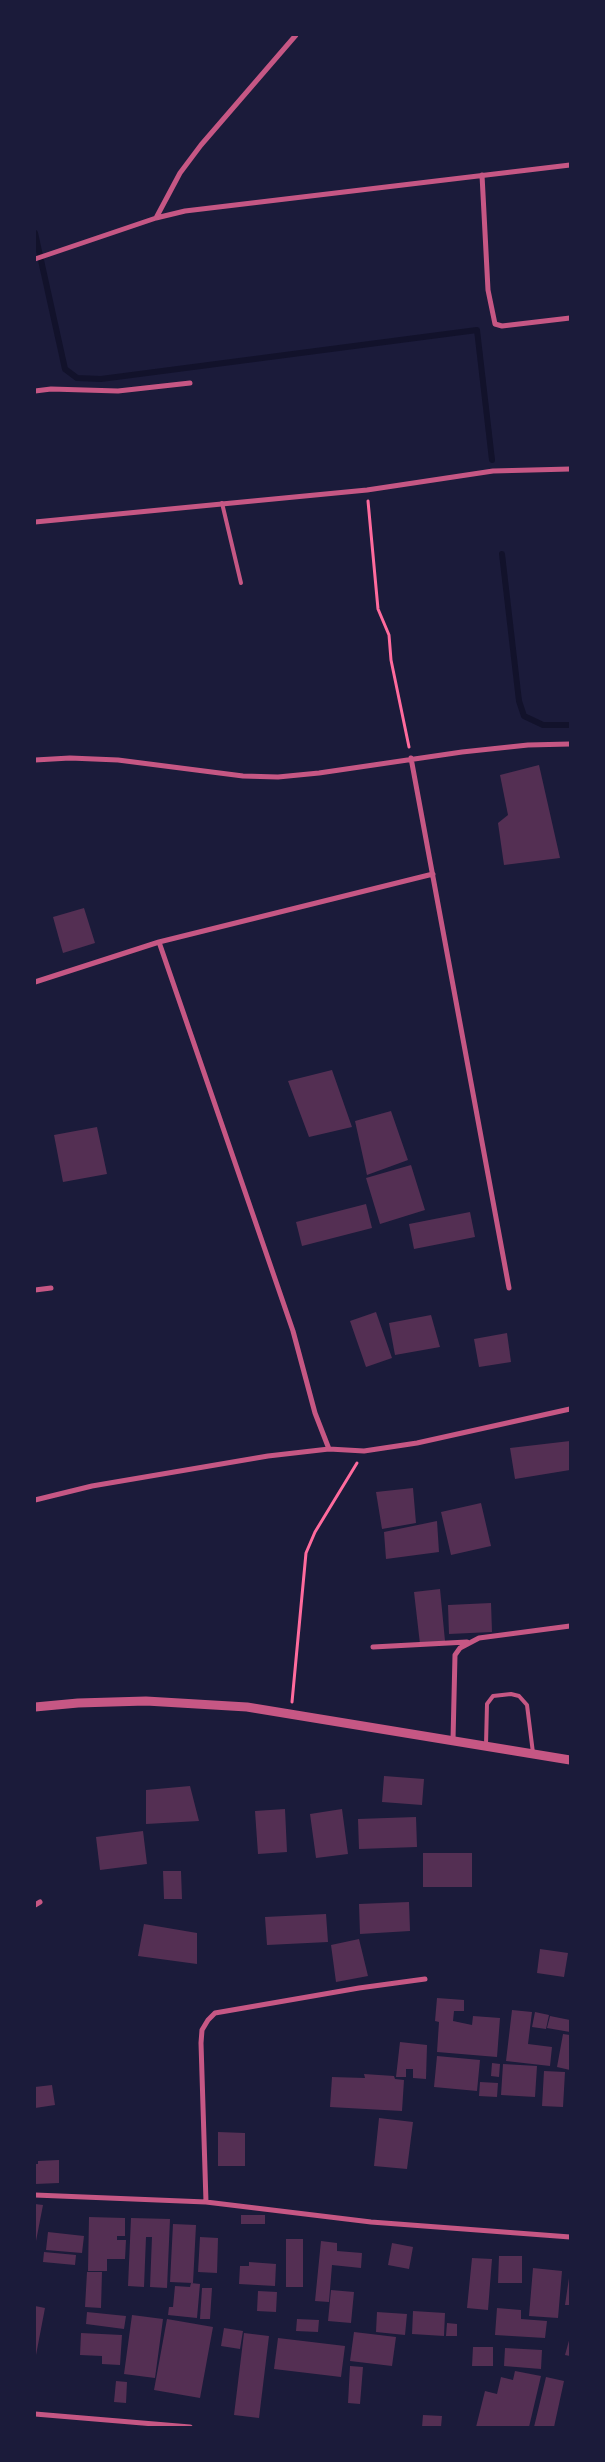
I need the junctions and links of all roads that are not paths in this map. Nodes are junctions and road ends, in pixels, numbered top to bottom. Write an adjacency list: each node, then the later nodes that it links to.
1 (296, 35): 4 (street)
2 (570, 165): 3 (street)
3 (482, 175): 4 (street); 6 (street)
4 (156, 218): 5 (street)
5 (35, 259)
6 (570, 318)
7 (190, 383): 8 (street)
8 (35, 391)
9 (570, 469): 10 (street)
10 (222, 503): 11 (street); 12 (lane)
11 (35, 522)
12 (241, 583)
13 (570, 744): 14 (street)
14 (411, 758): 15 (street); 16 (street)
15 (35, 760)
16 (433, 874): 17 (street); 20 (street)
17 (159, 942): 18 (street); 23 (street)
18 (35, 982)
19 (50, 1288): 21 (street)
20 (509, 1288)
21 (35, 1290)
22 (570, 1409): 23 (street)
23 (329, 1449): 24 (street)
24 (35, 1500)
25 (570, 1626): 26 (street)
26 (468, 1642): 27 (street); 29 (street)
27 (373, 1648)
28 (35, 1707): 29 (street)
29 (453, 1740): 30 (street)
30 (486, 1745): 31 (street); 31 (lane)
31 (533, 1754): 32 (street)
32 (570, 1760)
33 (425, 1979): 35 (street)
34 (35, 2195): 35 (street)
35 (206, 2202): 36 (street)
36 (570, 2237)
37 (35, 2414): 38 (street)
38 (128, 2420): 39 (street); 40 (street)
39 (128, 2427)
40 (190, 2427)

